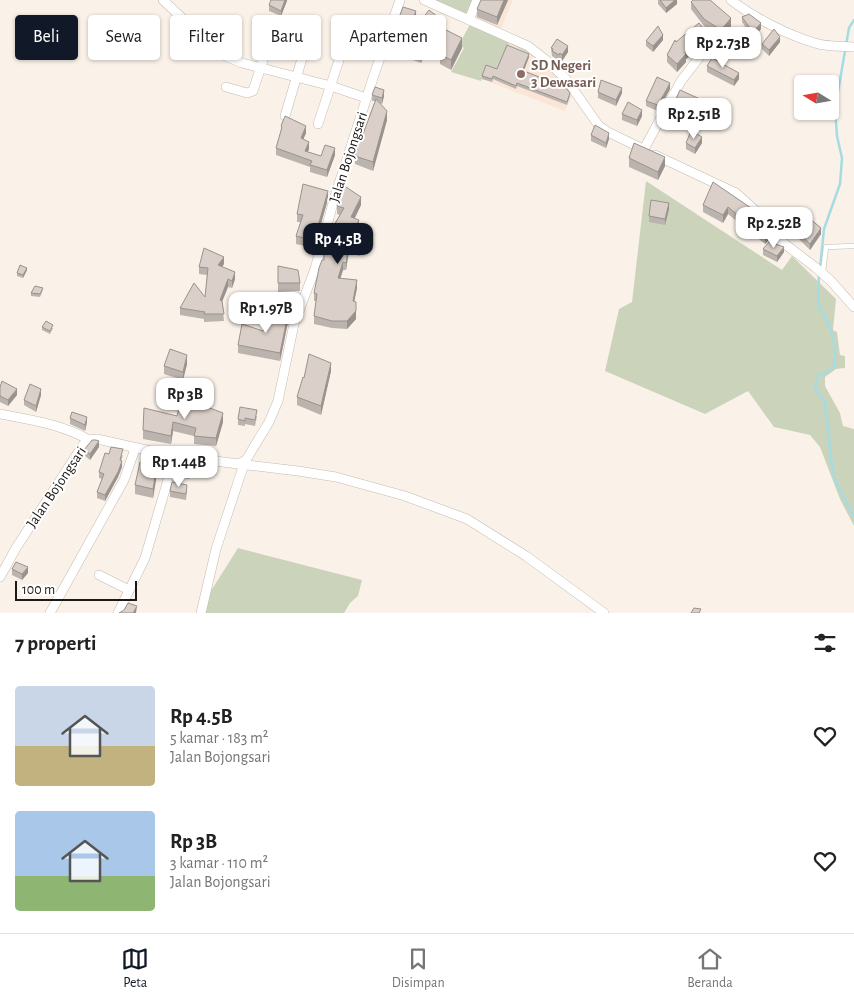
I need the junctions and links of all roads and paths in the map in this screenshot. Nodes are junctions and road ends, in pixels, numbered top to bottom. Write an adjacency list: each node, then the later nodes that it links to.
1 (163, 0): 12 (street)
2 (400, 0): 16 (street, Jalan Bojongsari)
3 (424, 0): 6 (street)
4 (477, 0): 6 (street)
5 (731, 0): 7 (street)
6 (469, 20): 19 (street)
7 (849, 47)
8 (705, 50): 19 (street)
9 (263, 60): 12 (street)
10 (302, 60): 13 (street)
11 (339, 60): 14 (street)
12 (261, 68): 13 (street); 15 (street)
13 (297, 77): 14 (street); 17 (street)
14 (331, 86): 16 (street); 18 (street)
15 (226, 87)
16 (366, 98): 27 (street, Jalan Bojongsari)
17 (285, 116)
18 (318, 124)
19 (644, 149): 21 (street)
20 (854, 246): 21 (lane)
21 (819, 270): 22 (street)
22 (854, 307)
23 (0, 414): 24 (street)
24 (89, 440): 25 (street, Jalan Bojongsari); 29 (street, Jalan Bojongsari)
25 (135, 449): 26 (street, Jalan Bojongsari); 31 (street)
26 (175, 456): 27 (street, Jalan Bojongsari); 30 (street)
27 (243, 464): 33 (street); 34 (street)
28 (99, 575): 30 (street)
29 (0, 576)
30 (129, 590): 32 (street)
31 (50, 613)
32 (118, 613)
33 (200, 613)
34 (604, 613)

